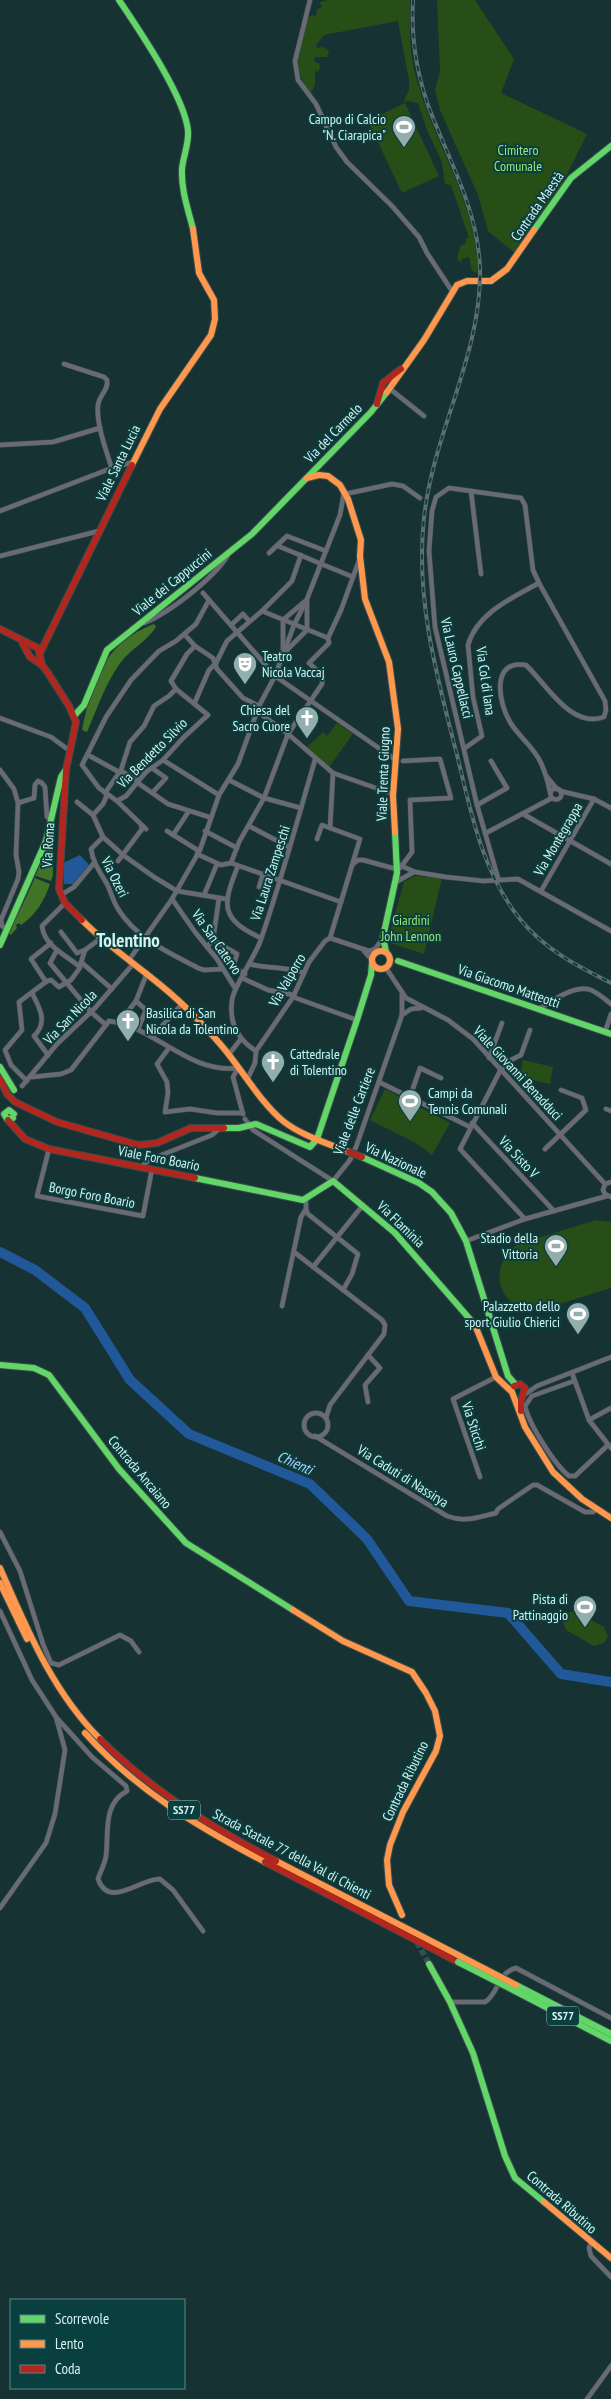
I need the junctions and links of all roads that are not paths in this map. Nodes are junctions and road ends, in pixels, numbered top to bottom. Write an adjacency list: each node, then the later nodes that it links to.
1 (120, 0): 13 (main road, Viale Santa Lucia)
2 (310, 0): 4 (street)
3 (611, 146): 4 (main road, Contrada Maestà)
4 (452, 291): 6 (main road, Via del Carmelo)
5 (64, 364): 10 (street)
6 (404, 366): 7 (main road, Via del Carmelo); 8 (main road, Via del Carmelo)
7 (390, 389): 8 (main road, Via del Carmelo); 9 (street)
8 (377, 405): 12 (main road, Via del Carmelo)
9 (424, 416)
10 (100, 428): 11 (street); 14 (street)
11 (0, 445)
12 (323, 461): 15 (main road); 16 (main road, Via del Carmelo)
13 (133, 462): 14 (street); 21 (main road, Viale Santa Lucia)
14 (112, 468): 20 (street)
15 (325, 475): 16 (main road); 18 (main road, Viale Trenta Giugno)
16 (306, 479): 24 (main road, Viale dei Cappuccini)
17 (471, 491): 30 (street); 32 (street, Via Lauro Cappellacci); 63 (street, Via Lauro Cappellacci)
18 (344, 493): 19 (street); 23 (street, Via San Nicola); 28 (main road, Viale Trenta Giugno)
19 (420, 498)
20 (0, 510)
21 (99, 531): 27 (street); 48 (main road, Viale Santa Lucia)
22 (278, 546): 23 (street); 25 (street); 26 (street)
23 (326, 551): 29 (street, Via San Nicola)
24 (229, 554): 33 (street); 39 (main road, Viale dei Cappuccini)
25 (269, 554)
26 (302, 555): 29 (street); 36 (street)
27 (0, 556)
28 (360, 556): 31 (street); 67 (main road, Viale Trenta Giugno)
29 (321, 563): 31 (street); 34 (street, Via San Nicola)
30 (481, 574)
31 (353, 577): 46 (street)
32 (539, 583): 58 (street); 63 (street, Via Col di lana)
33 (200, 590): 35 (street); 39 (street)
34 (307, 598): 37 (street); 41 (street, Via San Nicola); 43 (street)
35 (209, 600): 40 (street); 45 (street)
36 (262, 611): 37 (street); 38 (street)
37 (283, 620): 41 (street); 49 (street)
38 (250, 621): 40 (street); 44 (street)
39 (139, 625): 57 (main road, Viale dei Cappuccini)
40 (231, 625): 44 (street)
41 (294, 625): 43 (street); 49 (street, Via San Nicola)
42 (0, 629): 48 (main road)
43 (307, 630): 46 (street); 49 (street)
44 (236, 631): 50 (street); 51 (street)
45 (185, 635): 47 (street); 64 (street)
46 (328, 638): 54 (street)
47 (195, 646): 50 (street); 52 (street)
48 (35, 652): 57 (main road)
49 (283, 654): 51 (street, Via San Nicola)
50 (216, 663): 53 (street); 55 (street)
51 (275, 676): 54 (street); 55 (street, Via San Nicola)
52 (176, 688): 53 (street); 72 (street)
53 (195, 702): 65 (street, Via Bendetto Silvio)
54 (311, 702): 61 (street); 67 (street)
55 (259, 706): 56 (street, Via San Nicola)
56 (258, 712): 61 (street); 75 (street, Via San Nicola)
57 (74, 716): 71 (main road, Via Roma)
58 (604, 717): 60 (street); 74 (street)
59 (0, 718): 62 (street)
60 (611, 719)
61 (288, 734): 66 (street); 83 (street)
62 (66, 748)
63 (465, 748): 89 (street, Via Lauro Cappellacci)
64 (88, 755): 72 (street); 80 (street)
65 (163, 760): 69 (street, Via Bendetto Silvio); 82 (street)
66 (315, 760): 73 (street); 90 (street, Via Laura Zampeschi)
67 (399, 761): 81 (main road, Viale Trenta Giugno); 119 (street)
68 (491, 761): 89 (street)
69 (152, 768): 76 (street, Via Bendetto Silvio); 77 (street)
70 (0, 770): 88 (street)
71 (66, 770): 96 (main road); 128 (main road, Via Roma)
72 (119, 772): 76 (street); 80 (street)
73 (333, 773): 81 (street); 99 (street)
74 (546, 776): 78 (street); 79 (street)
75 (229, 780): 82 (street, Via San Nicola); 83 (street)
76 (138, 782): 77 (street); 86 (street, Via Bendetto Silvio)
77 (153, 792): 92 (street)
78 (550, 792): 79 (street); 84 (street)
79 (559, 792): 84 (street); 85 (street)
80 (106, 794): 86 (street); 94 (street)
81 (393, 794): 119 (main road, Viale Trenta Giugno)
82 (219, 795): 95 (street, Via San Nicola)
83 (264, 798): 90 (street); 98 (street)
84 (552, 798): 93 (street)
85 (594, 799): 91 (street); 107 (street, Via Montegrappa)
86 (117, 801): 97 (street)
87 (77, 802): 94 (street)
88 (18, 803): 96 (street); 135 (street)
89 (477, 805): 103 (street, Via Lauro Cappellacci)
90 (300, 808): 108 (street, Via Laura Zampeschi)
91 (611, 808)
92 (192, 812): 95 (street); 104 (street)
93 (523, 814): 103 (street); 107 (street)
94 (92, 815): 105 (street)
95 (210, 817): 101 (street, Via San Nicola)
96 (51, 820): 135 (main road)
97 (142, 825): 100 (street); 111 (street)
98 (249, 826): 108 (street); 109 (street)
99 (330, 828): 106 (street); 116 (street)
100 (146, 829)
101 (205, 830): 109 (street); 110 (street, Via San Nicola)
102 (167, 832): 104 (street)
103 (486, 833): 122 (street, Via Lauro Cappellacci)
104 (173, 835): 110 (street)
105 (102, 836): 111 (street); 113 (street, Via Ozeri)
106 (317, 839)
107 (570, 842): 117 (street); 127 (street, Via Montegrappa)
108 (289, 847): 123 (street, Via Laura Zampeschi)
109 (237, 848): 114 (street)
110 (198, 853): 115 (street); 126 (street, Via San Nicola)
111 (123, 855): 112 (street); 126 (street)
112 (118, 861)
113 (94, 863): 128 (street); 141 (street, Via Ozeri)
114 (231, 863): 115 (street); 118 (street)
115 (218, 864): 129 (street)
116 (353, 864): 119 (street); 133 (street)
117 (611, 864)
118 (238, 866): 121 (street); 131 (street)
119 (397, 868): 120 (street); 124 (main road, Viale Trenta Giugno)
120 (414, 872): 122 (street); 124 (street)
121 (263, 874): 123 (street); 125 (street)
122 (498, 878): 127 (street)
123 (279, 880): 133 (street); 138 (street, Via Laura Zampeschi)
124 (396, 882): 143 (main road, Viale Trenta Giugno)
125 (258, 887)
126 (177, 891): 129 (street); 132 (street, Via San Nicola)
127 (541, 891): 136 (street)
128 (61, 895): 134 (main road, Via Roma)
129 (204, 895): 130 (street)
130 (219, 898): 131 (street); 142 (street)
131 (226, 899): 138 (street)
132 (172, 900): 141 (street, Via San Nicola); 146 (street, Via San Catervo)
133 (341, 902): 139 (street)
134 (65, 903): 140 (main road, Via Roma); 144 (street)
135 (6, 929): 145 (main road)
136 (611, 931)
137 (61, 932): 147 (street)
138 (261, 938): 155 (street, Via Laura Zampeschi)
139 (330, 938): 150 (street); 158 (street, Via Valporro)
140 (100, 939): 149 (street); 153 (main road, Via Roma)
141 (146, 939): 153 (street, Via San Nicola); 157 (street, Via Ozeri)
142 (213, 940): 146 (street); 161 (street)
143 (382, 940): 150 (street); 154 (main road)
144 (51, 943): 148 (street); 162 (street)
145 (0, 945)
146 (207, 947): 157 (street, Via San Catervo)
147 (74, 949): 149 (street); 151 (street)
148 (56, 950): 151 (street); 163 (street)
149 (85, 950): 156 (street)
150 (363, 950): 152 (street)
151 (67, 956): 156 (street)
152 (372, 961): 154 (main road); 154 (main road); 160 (main road)
153 (131, 962): 159 (main road, Via Roma); 165 (street, Via San Nicola)
154 (386, 962): 160 (main road); 168 (street, Viale Giovanni Benadduci); 173 (main road, Via Giacomo Matteotti)
155 (250, 964): 158 (street); 161 (street, Via Laura Zampeschi)
156 (81, 965): 163 (street); 165 (street)
157 (223, 969): 164 (street, Via San Catervo)
158 (304, 973): 167 (street, Via Valporro)
159 (150, 974): 169 (street); 170 (main road, Via Roma)
160 (371, 975): 177 (main road)
161 (244, 976): 164 (street, Via Laura Zampeschi); 167 (street)
162 (46, 982): 163 (street); 166 (street)
163 (66, 983): 174 (street)
164 (235, 988): 185 (street, Via San Catervo)
165 (112, 990): 174 (street, Via San Nicola)
166 (32, 993): 189 (street); 198 (street)
167 (294, 996): 177 (street); 187 (street, Via Valporro)
168 (404, 996): 172 (street, Viale Giovanni Benadduci); 176 (street, Viale delle Cartiere)
169 (136, 1001): 178 (street); 181 (street)
170 (182, 1004): 184 (street); 188 (main road, Via Roma)
171 (611, 1004): 173 (street)
172 (422, 1008): 176 (street); 190 (street, Viale Giovanni Benadduci)
173 (539, 1009): 183 (main road, Via Giacomo Matteotti)
174 (91, 1012): 180 (street); 189 (street, Via San Nicola)
175 (611, 1014): 183 (street)
176 (402, 1015): 199 (street, Viale delle Cartiere)
177 (357, 1020): 211 (main road)
178 (119, 1023): 180 (street); 181 (street)
179 (502, 1023): 190 (street)
180 (106, 1025): 194 (street)
181 (138, 1029): 184 (street)
182 (530, 1030): 193 (street)
183 (608, 1033)
184 (152, 1037): 186 (street)
185 (241, 1039): 187 (street); 188 (street)
186 (169, 1048): 192 (street); 207 (street)
187 (256, 1050): 197 (street, Via Valporro)
188 (229, 1054): 192 (main road, Via Nazionale)
189 (48, 1055): 194 (street, Via San Nicola)
190 (489, 1058): 193 (street, Viale Giovanni Benadduci)
191 (0, 1067): 200 (main road)
192 (238, 1068): 197 (main road, Via Nazionale); 207 (street)
193 (500, 1071): 208 (street); 210 (street, Viale Giovanni Benadduci)
194 (32, 1077): 198 (street, Via San Nicola)
195 (441, 1078): 203 (street)
196 (0, 1079): 202 (main road)
197 (247, 1080): 211 (main road, Via Nazionale)
198 (27, 1081): 200 (street, Via San Nicola)
199 (379, 1082): 203 (street); 216 (street, Viale delle Cartiere)
200 (18, 1088): 202 (main road); 204 (main road)
201 (561, 1090): 210 (street)
202 (8, 1095): 204 (main road); 206 (main road)
203 (410, 1097): 208 (street)
204 (18, 1102): 205 (main road); 206 (main road)
205 (27, 1107): 206 (main road); 209 (main road)
206 (7, 1116): 212 (main road, Viale Foro Boario)
207 (245, 1118): 209 (main road); 211 (main road); 216 (street, Via Flaminia)
208 (471, 1125): 223 (street, Via Sisto V); 224 (street)
209 (220, 1128): 214 (street)
210 (560, 1136): 213 (street); 217 (street, Viale Giovanni Benadduci)
211 (317, 1139): 226 (main road, Via Nazionale, bridge)
212 (49, 1150): 214 (main road, Viale Foro Boario); 215 (street, Borgo Foro Boario)
213 (545, 1150)
214 (140, 1167): 215 (main road, Viale Foro Boario)
215 (152, 1169): 220 (main road, Viale Foro Boario)
216 (333, 1181): 220 (main road, Viale delle Cartiere); 221 (main road, Via Flaminia)
217 (608, 1183): 218 (street); 219 (street)
218 (609, 1196): 219 (street)
219 (595, 1198): 223 (street)
220 (306, 1200): 222 (street)
221 (363, 1205): 225 (street); 235 (main road, Via Flaminia)
222 (306, 1209): 225 (street); 227 (street)
223 (551, 1210): 224 (street)
224 (525, 1219): 226 (street)
225 (338, 1236): 228 (street); 229 (street)
226 (466, 1241): 238 (main road, Via Nazionale)
227 (294, 1252): 228 (street); 230 (street)
228 (313, 1267): 229 (street)
229 (343, 1290): 231 (street)
230 (282, 1306)
231 (368, 1355): 239 (street); 240 (street)
232 (611, 1357): 234 (street)
233 (0, 1365): 255 (main road, Contrada Ancaiano)
234 (572, 1373): 236 (street); 237 (street)
235 (499, 1380): 238 (main road, Via Flaminia); 249 (street, Via Sticchi)
236 (574, 1381): 244 (street); 248 (street)
237 (537, 1386): 238 (street); 238 (street)
238 (518, 1391): 250 (main road, Via Nazionale)
239 (368, 1402)
240 (330, 1405): 242 (street); 243 (street)
241 (611, 1408): 244 (street)
242 (317, 1413): 243 (street); 246 (street)
243 (326, 1418): 245 (street)
244 (588, 1420): 248 (street)
245 (325, 1432): 246 (street); 247 (street)
246 (315, 1436): 247 (street, Via Caduti di Nassirya)
247 (329, 1444): 250 (street, Via Caduti di Nassirya)
248 (610, 1447)
249 (480, 1477)
250 (596, 1509): 251 (main road, Via Nazionale)
251 (611, 1518)
252 (0, 1532): 257 (street)
253 (0, 1568): 263 (main road, Strada Statale 77 della Val di Chienti / SS77, bridge)
254 (0, 1583): 263 (main road, Strada Statale 77 della Val di Chienti / SS77, bridge)
255 (271, 1595): 260 (main road, Contrada Ributino)
256 (0, 1611): 258 (street)
257 (139, 1652)
258 (56, 1717): 259 (street); 261 (street)
259 (0, 1908)
260 (402, 1915)
261 (203, 1931)
262 (429, 1964): 264 (main road, Contrada Ributino)
263 (516, 1988): 266 (main road, Strada Statale 77 della Val di Chienti / SS77); 267 (main road, Strada Statale 77 della Val di Chienti / SS77)
264 (450, 2002): 265 (street); 268 (main road, Contrada Ributino)
265 (611, 2018)
266 (611, 2034)
267 (611, 2041)
268 (591, 2243): 269 (main road, Contrada Ributino); 270 (street)
269 (611, 2258)
270 (611, 2277)
271 (611, 2366): 272 (street)
272 (587, 2399)

